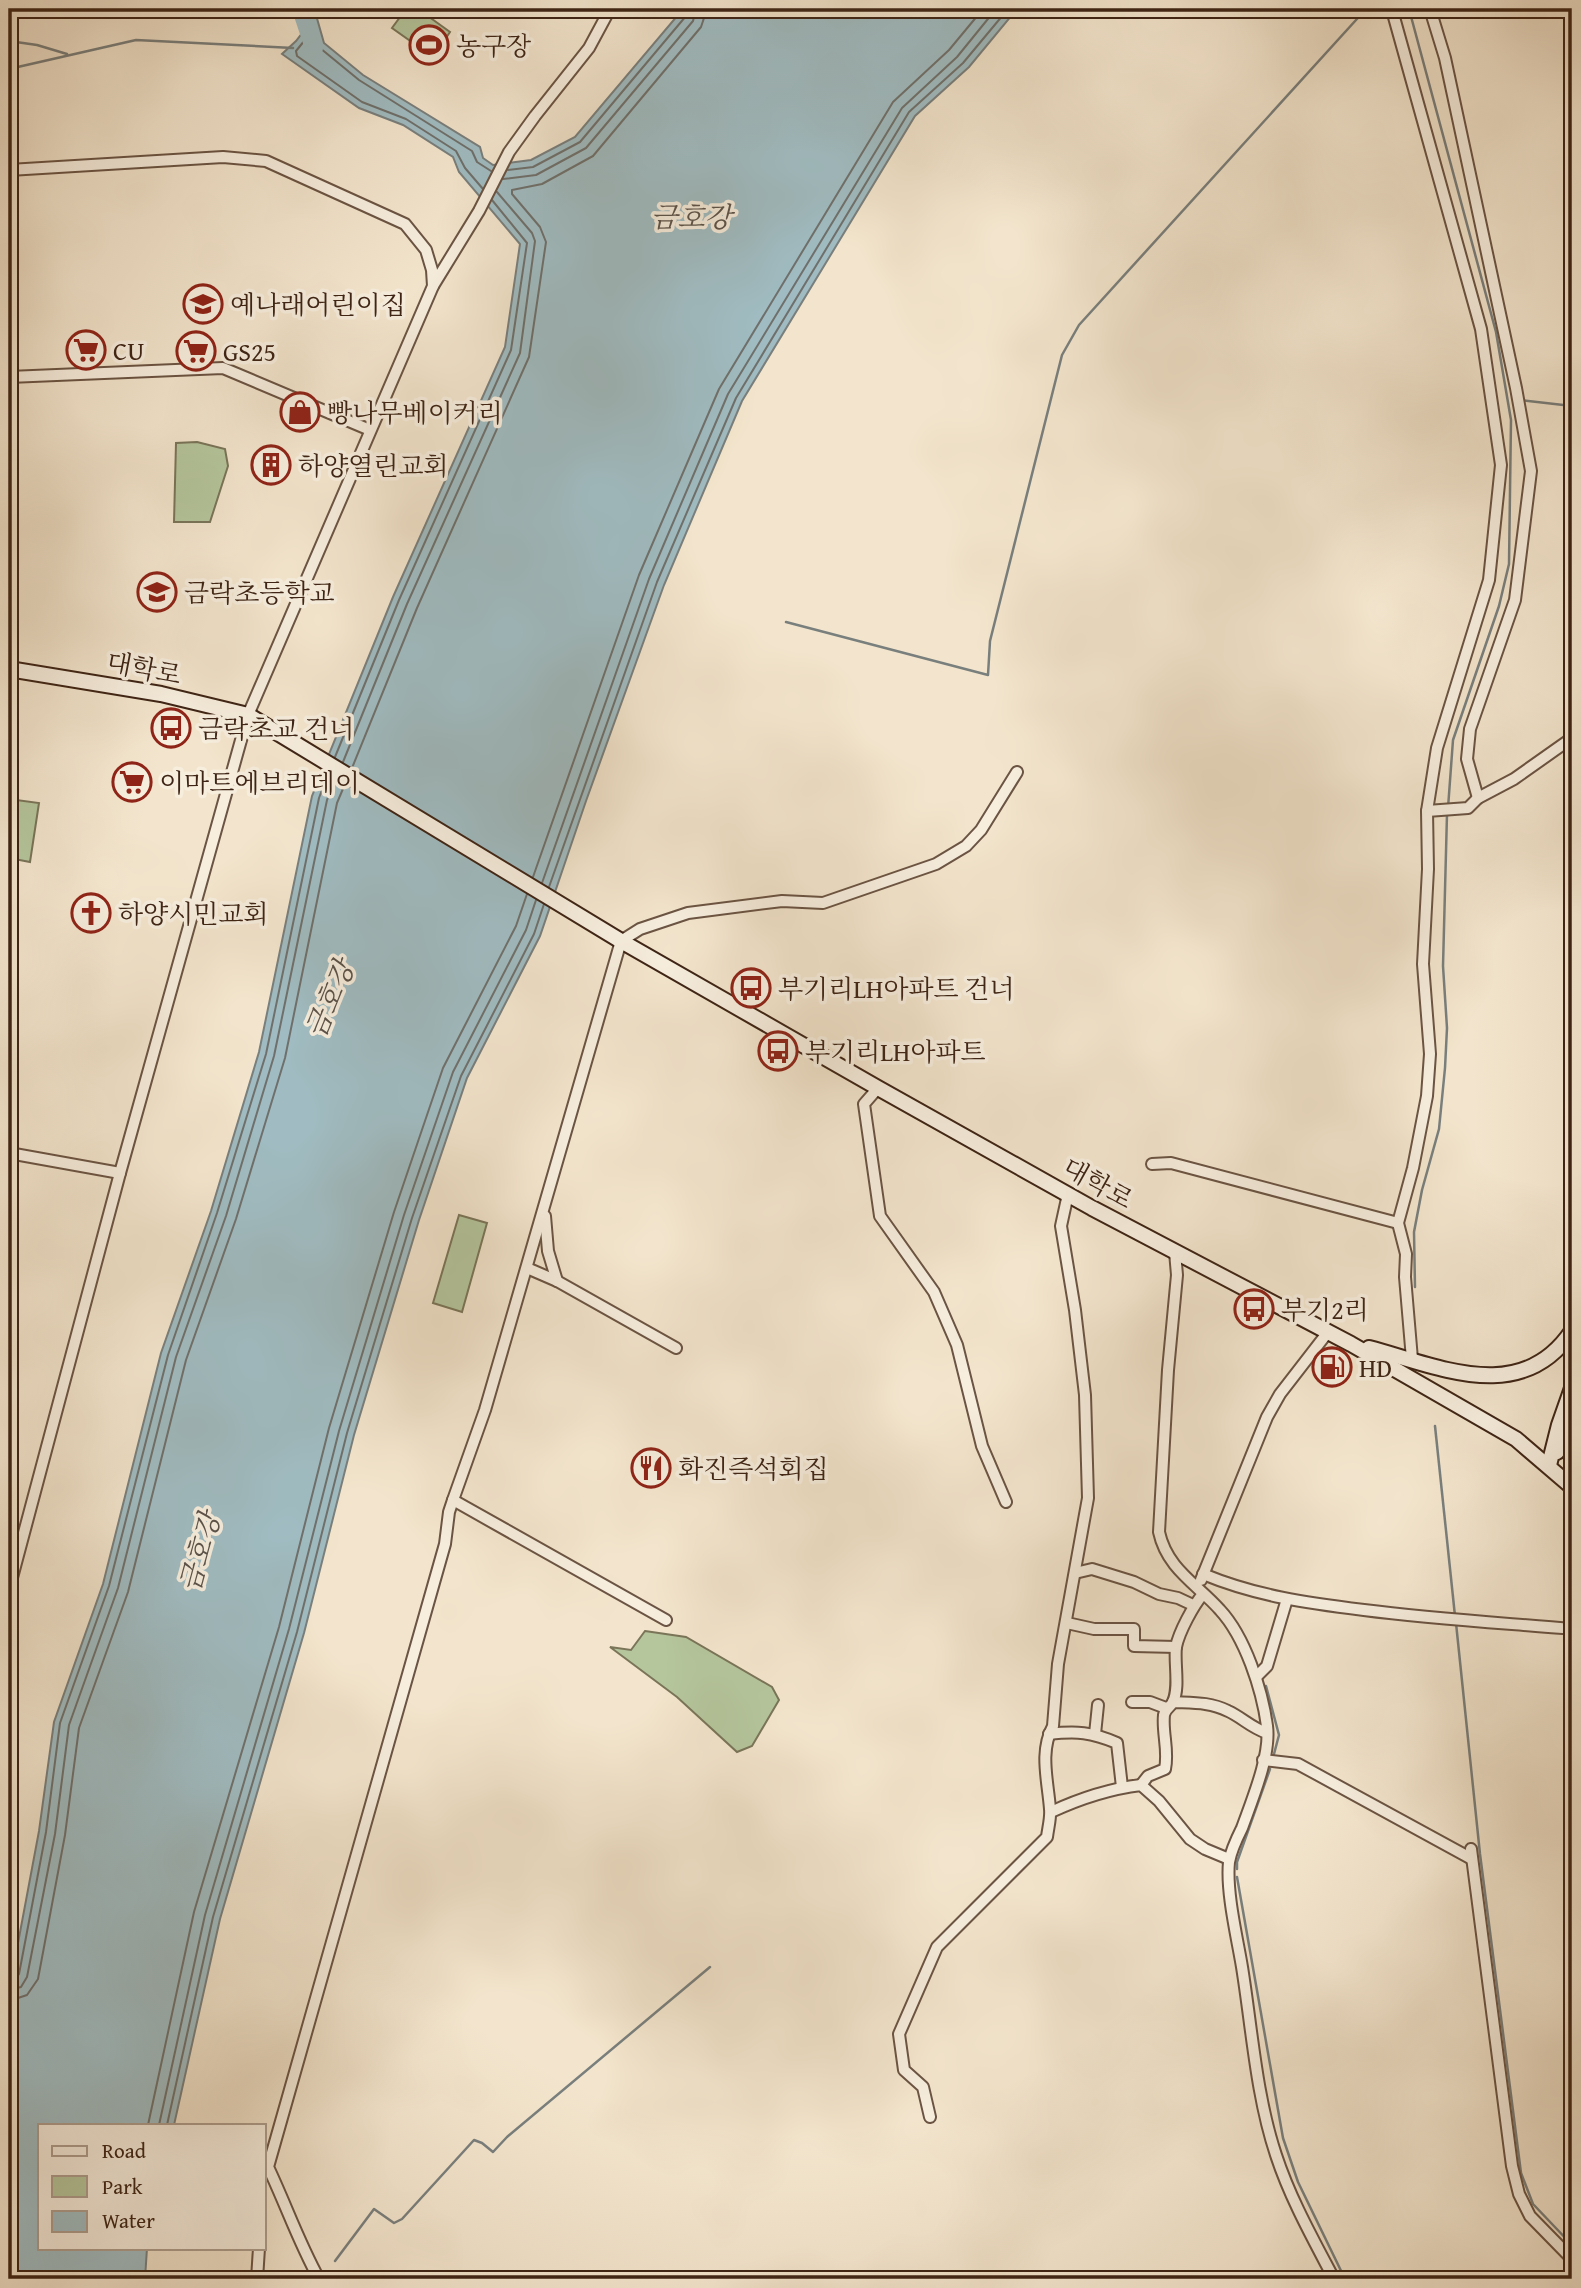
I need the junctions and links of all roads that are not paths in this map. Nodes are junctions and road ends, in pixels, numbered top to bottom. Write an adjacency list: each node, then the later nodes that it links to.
1 (610, 9): 5 (street)
2 (1430, 9): 12 (street)
3 (1392, 10): 13 (street)
4 (9, 170): 5 (street)
5 (433, 286): 7 (street)
6 (9, 377): 7 (street)
7 (370, 430): 9 (street)
8 (9, 669): 9 (main road, 대학로)
9 (248, 715): 14 (main road, 대학로); 18 (street)
10 (1572, 738): 12 (street)
11 (1017, 772): 14 (street)
12 (1478, 798): 13 (street)
13 (1438, 811): 21 (street)
14 (621, 941): 15 (main road, 대학로); 20 (street)
15 (878, 1088): 19 (main road, 대학로); 35 (street)
16 (9, 1153): 18 (street)
17 (1152, 1164): 21 (street)
18 (120, 1173): 38 (street)
19 (1068, 1194): 22 (main road, 대학로); 36 (street)
20 (544, 1208): 23 (street); 24 (street)
21 (1398, 1223): 29 (street)
22 (1175, 1252): 26 (main road, 대학로); 39 (street)
23 (527, 1268): 24 (street); 34 (street)
24 (557, 1281): 28 (street)
25 (1572, 1331): 29 (main road)
26 (1328, 1332): 27 (main road, 대학로); 37 (street)
27 (1351, 1344): 29 (main road); 32 (main road, 대학로)
28 (676, 1348)
29 (1412, 1359)
30 (1572, 1388): 32 (main road)
31 (1572, 1423): 32 (main road)
32 (1549, 1465): 33 (main road, 대학로)
33 (1572, 1488)
34 (453, 1500): 42 (street); 59 (street)
35 (1006, 1502)
36 (1076, 1573): 41 (street); 43 (street)
37 (1203, 1574): 39 (street); 40 (street)
38 (9, 1589)
39 (1200, 1592): 41 (street); 46 (street)
40 (1287, 1599): 44 (street); 46 (street)
41 (1194, 1605): 45 (street)
42 (666, 1620)
43 (1067, 1623): 45 (street); 51 (street)
44 (1572, 1629)
45 (1176, 1647): 49 (street)
46 (1256, 1677): 50 (street)
47 (1132, 1702): 49 (street)
48 (1098, 1705): 52 (street)
49 (1170, 1705): 50 (street); 54 (street)
50 (1267, 1733): 53 (street)
51 (1049, 1734): 52 (street); 56 (street)
52 (1095, 1734): 55 (street)
53 (1264, 1760): 57 (street); 62 (street)
54 (1141, 1785): 55 (street); 57 (street)
55 (1122, 1787): 56 (street)
56 (1051, 1812): 58 (street)
57 (1230, 1859): 65 (street)
58 (930, 2117)
59 (268, 2167): 60 (street); 64 (street)
60 (266, 2174)
61 (259, 2250): 63 (street)
62 (1572, 2259)
63 (257, 2279)
64 (319, 2279)
65 (1334, 2279)

